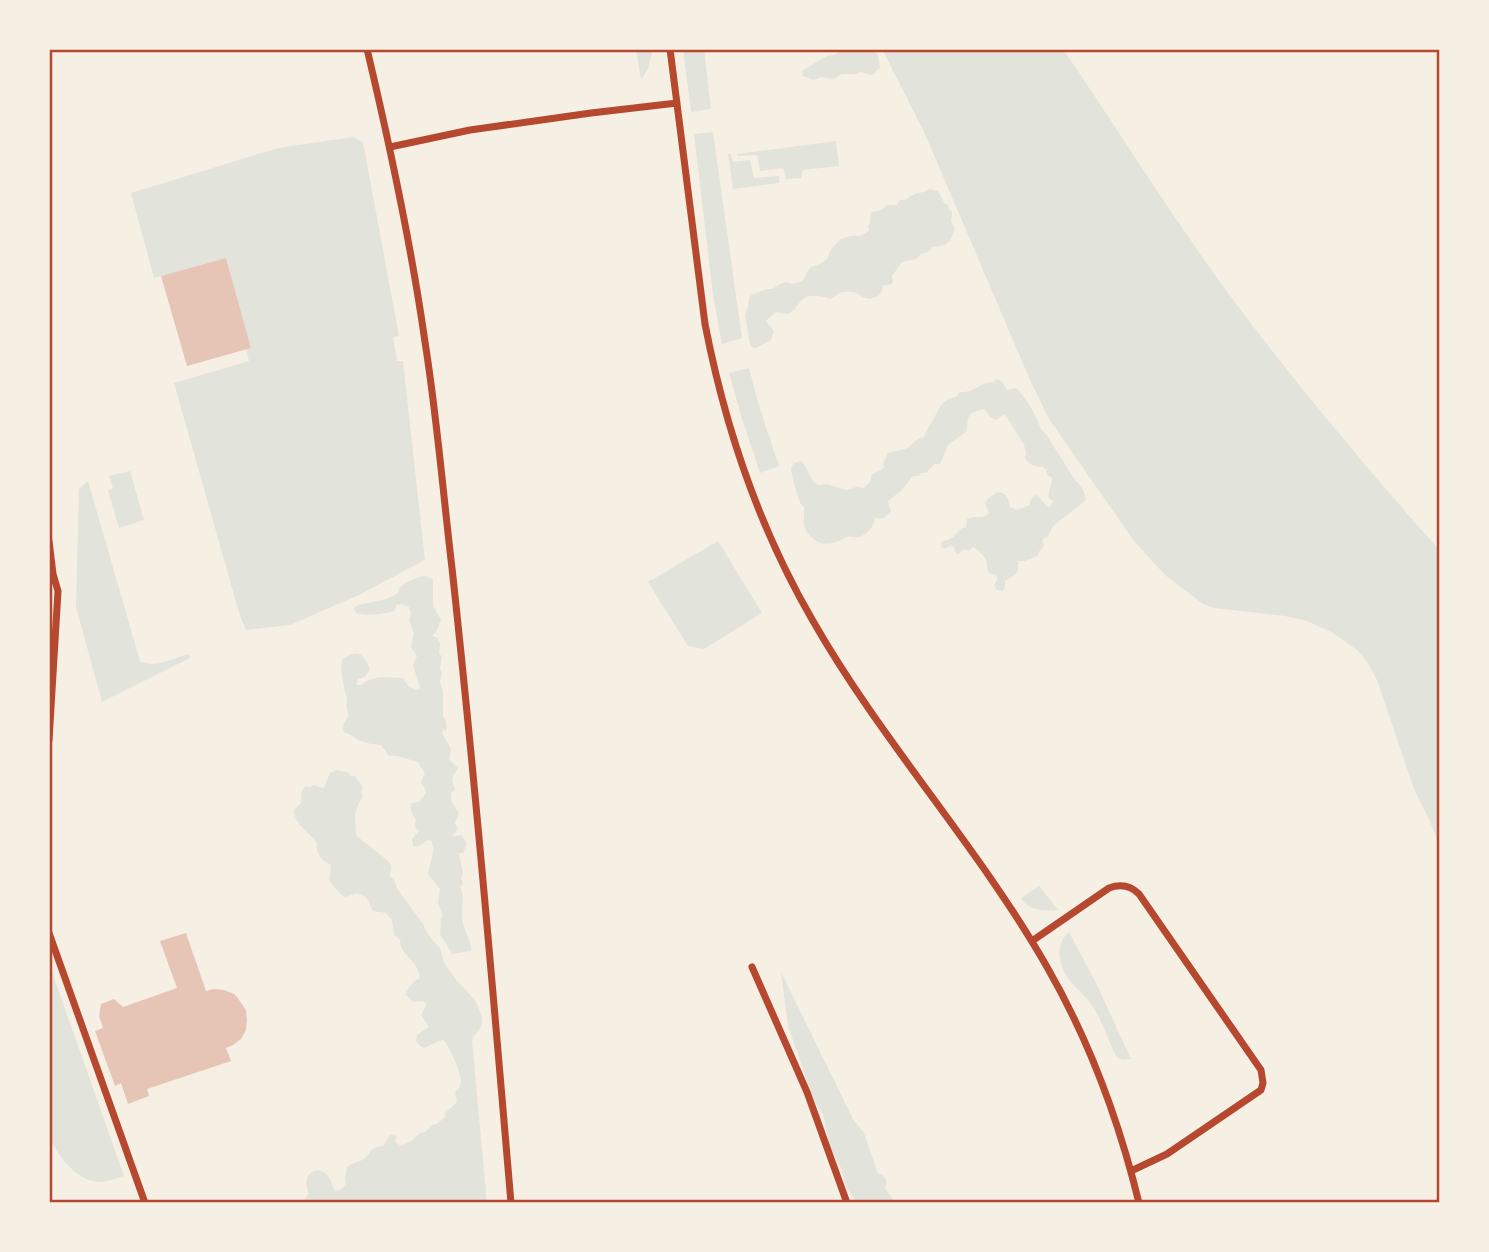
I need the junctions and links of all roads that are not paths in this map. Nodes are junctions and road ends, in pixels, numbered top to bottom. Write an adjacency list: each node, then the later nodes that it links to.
1 (367, 49): 4 (street)
2 (670, 49): 3 (street)
3 (677, 103): 4 (street); 8 (street)
4 (390, 147): 12 (street)
5 (49, 541): 6 (street)
6 (49, 740)
7 (49, 933): 11 (street)
8 (1032, 941): 10 (street); 10 (street)
9 (752, 967): 13 (street)
10 (1131, 1171): 14 (street)
11 (145, 1203)
12 (511, 1203)
13 (847, 1203)
14 (1139, 1203)

